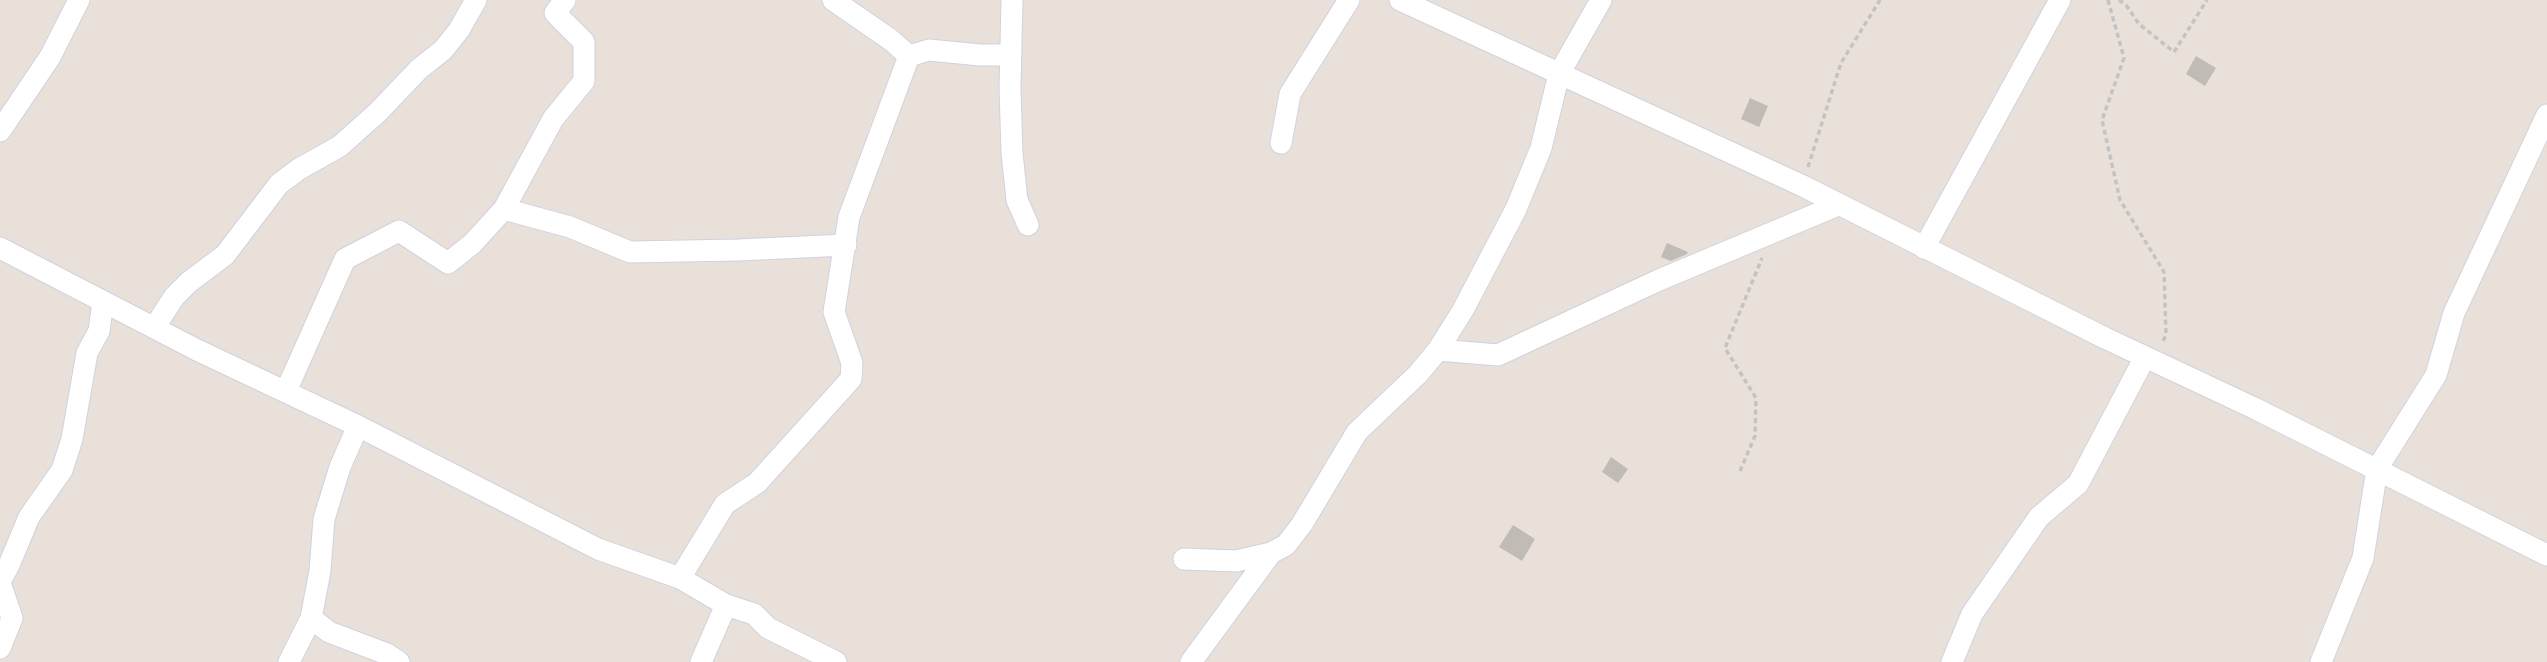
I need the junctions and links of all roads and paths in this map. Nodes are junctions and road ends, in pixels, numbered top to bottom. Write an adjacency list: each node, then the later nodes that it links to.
1 (79, 0): 18 (street)
2 (476, 0): 29 (street)
3 (565, 0): 22 (street)
4 (833, 0): 15 (street)
5 (1012, 0): 14 (street)
6 (1349, 0): 19 (street)
7 (1400, 0): 16 (street)
8 (1601, 0): 16 (street)
9 (1880, 0): 20 (path)
10 (2060, 0): 27 (street)
11 (2108, 0): 31 (path)
12 (2119, 0): 13 (path)
13 (2207, 0)
14 (1011, 55): 15 (street); 23 (street)
15 (909, 56): 25 (street)
16 (1559, 74): 20 (street); 30 (street)
17 (2547, 115): 34 (street)
18 (0, 131)
19 (1281, 143)
20 (1803, 186): 21 (street)
21 (1838, 205): 24 (street); 27 (street)
22 (504, 209): 25 (street); 32 (street)
23 (1028, 225)
24 (1774, 232): 30 (street); 35 (path)
25 (846, 245): 39 (street)
26 (0, 248): 28 (street)
27 (1924, 248): 31 (street)
28 (103, 302): 29 (street); 40 (street)
29 (154, 328): 32 (street)
30 (1438, 350): 36 (street)
31 (2149, 359): 34 (street); 49 (street)
32 (286, 391): 33 (street)
33 (358, 426): 39 (street); 42 (street)
34 (2376, 469): 37 (street); 50 (street)
35 (1740, 471)
36 (1271, 554): 38 (street); 48 (street)
37 (2547, 555)
38 (1184, 559)
39 (680, 578): 41 (street)
40 (0, 582): 43 (street)
41 (726, 605): 46 (street); 47 (street)
42 (311, 618): 44 (street); 45 (street)
43 (0, 648)
44 (289, 662)
45 (399, 662)
46 (701, 662)
47 (836, 662)
48 (1191, 662)
49 (1952, 662)
50 (2321, 662)

